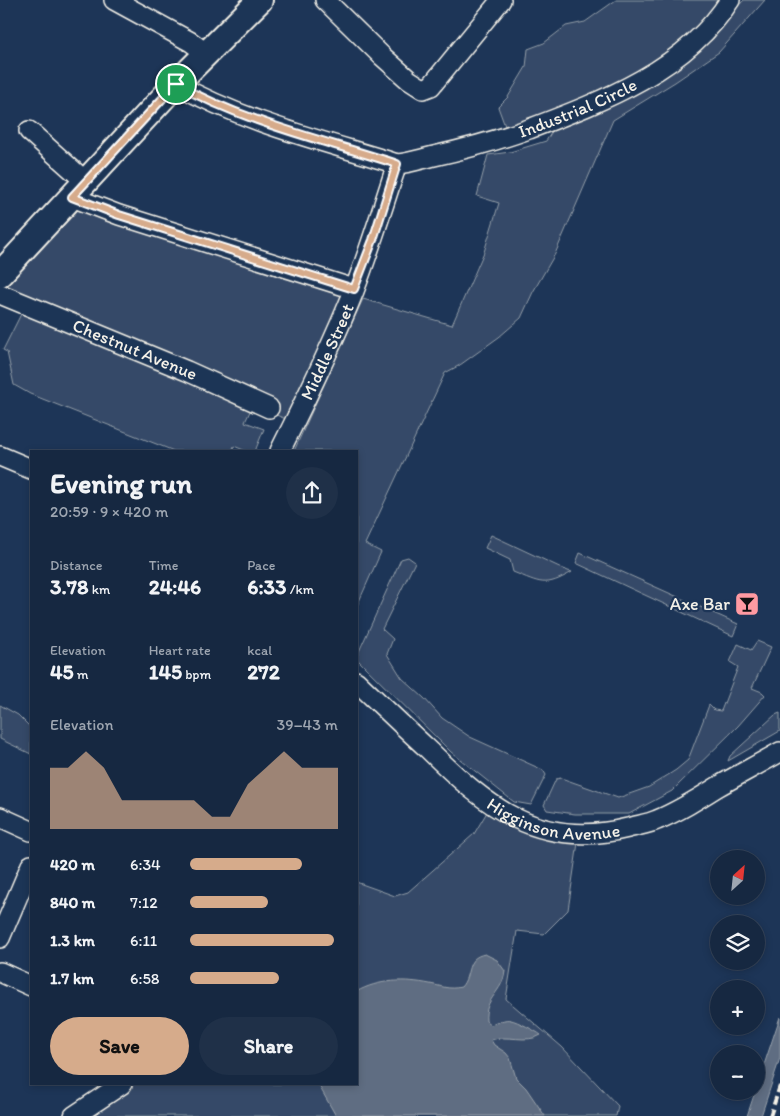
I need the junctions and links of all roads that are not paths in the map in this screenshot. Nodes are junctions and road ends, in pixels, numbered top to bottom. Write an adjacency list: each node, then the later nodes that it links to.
1 (114, 0): 6 (street)
2 (260, 0): 6 (main road)
3 (324, 0): 4 (street)
4 (501, 0)
5 (730, 0): 9 (street, Industrial Circle)
6 (207, 54): 7 (main road)
7 (176, 84): 9 (street); 10 (main road)
8 (29, 131): 10 (street)
9 (397, 164): 12 (street, Middle Street)
10 (79, 189): 11 (main road); 12 (street)
11 (0, 274)
12 (354, 289): 15 (street, Middle Street)
13 (0, 294): 14 (street, Chestnut Avenue)
14 (269, 408)
15 (280, 450)
16 (0, 456): 17 (street)
17 (30, 469)
18 (358, 683): 19 (street, Higginson Avenue)
19 (780, 752)
20 (0, 817): 21 (street)
21 (30, 831)
22 (30, 866): 23 (street)
23 (0, 938)
24 (0, 972): 25 (street)
25 (30, 986)
26 (120, 1085): 27 (street)
27 (74, 1116)

